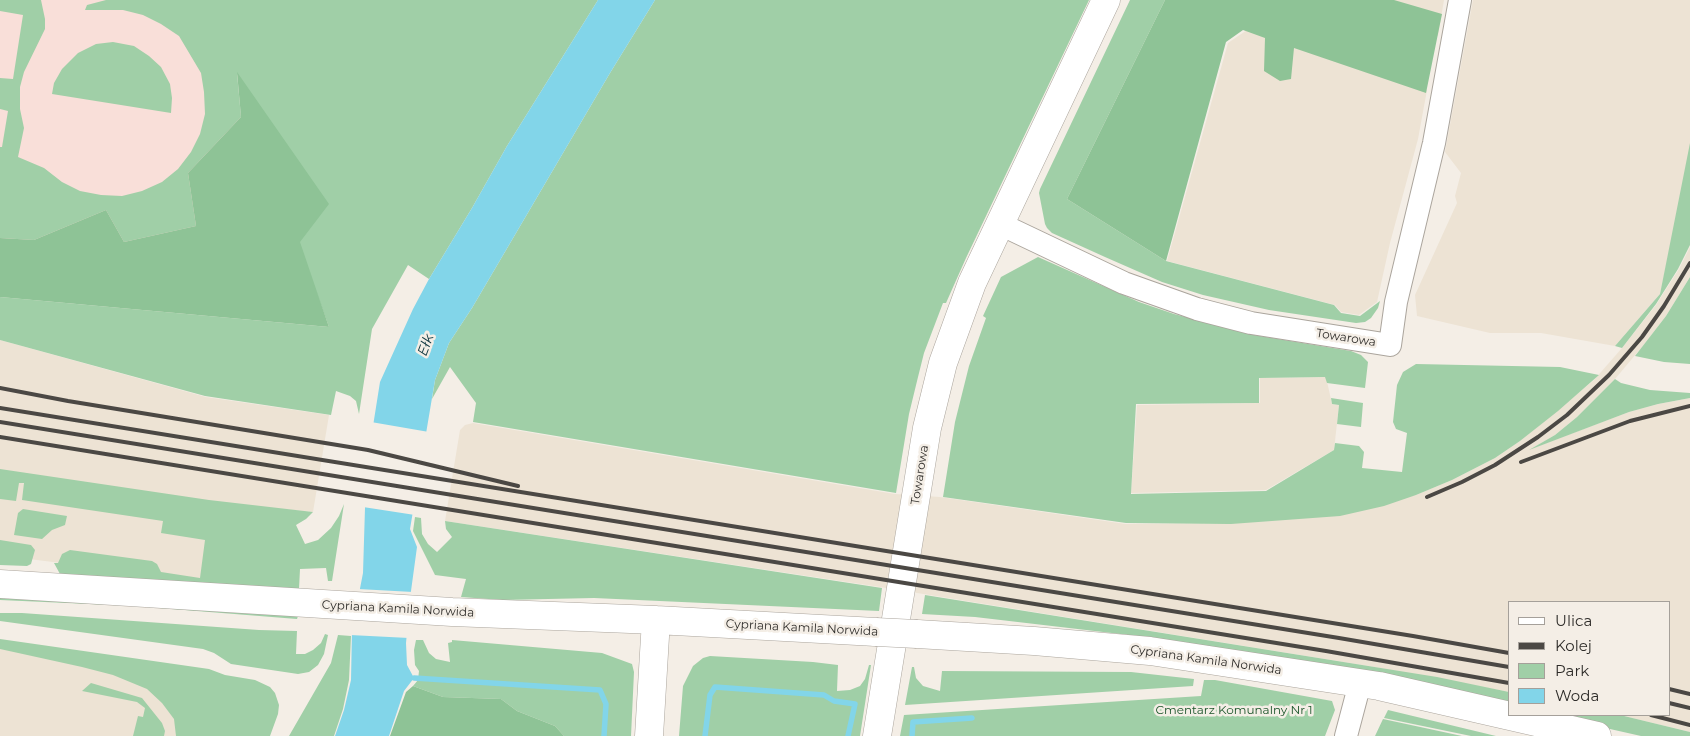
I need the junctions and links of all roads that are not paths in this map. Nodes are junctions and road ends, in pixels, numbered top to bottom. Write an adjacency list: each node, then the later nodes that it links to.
1 (1106, 0): 3 (street, Towarowa)
2 (1460, 0): 3 (street, Towarowa)
3 (1000, 224): 8 (street, Towarowa)
4 (0, 584): 5 (street, Cypriana Kamila Norwida)
5 (656, 620): 6 (street, Cypriana Kamila Norwida, bridge); 7 (street)
6 (1360, 683): 9 (street); 10 (street, Cypriana Kamila Norwida)
7 (649, 736)
8 (877, 736)
9 (1346, 736)
10 (1597, 736)

